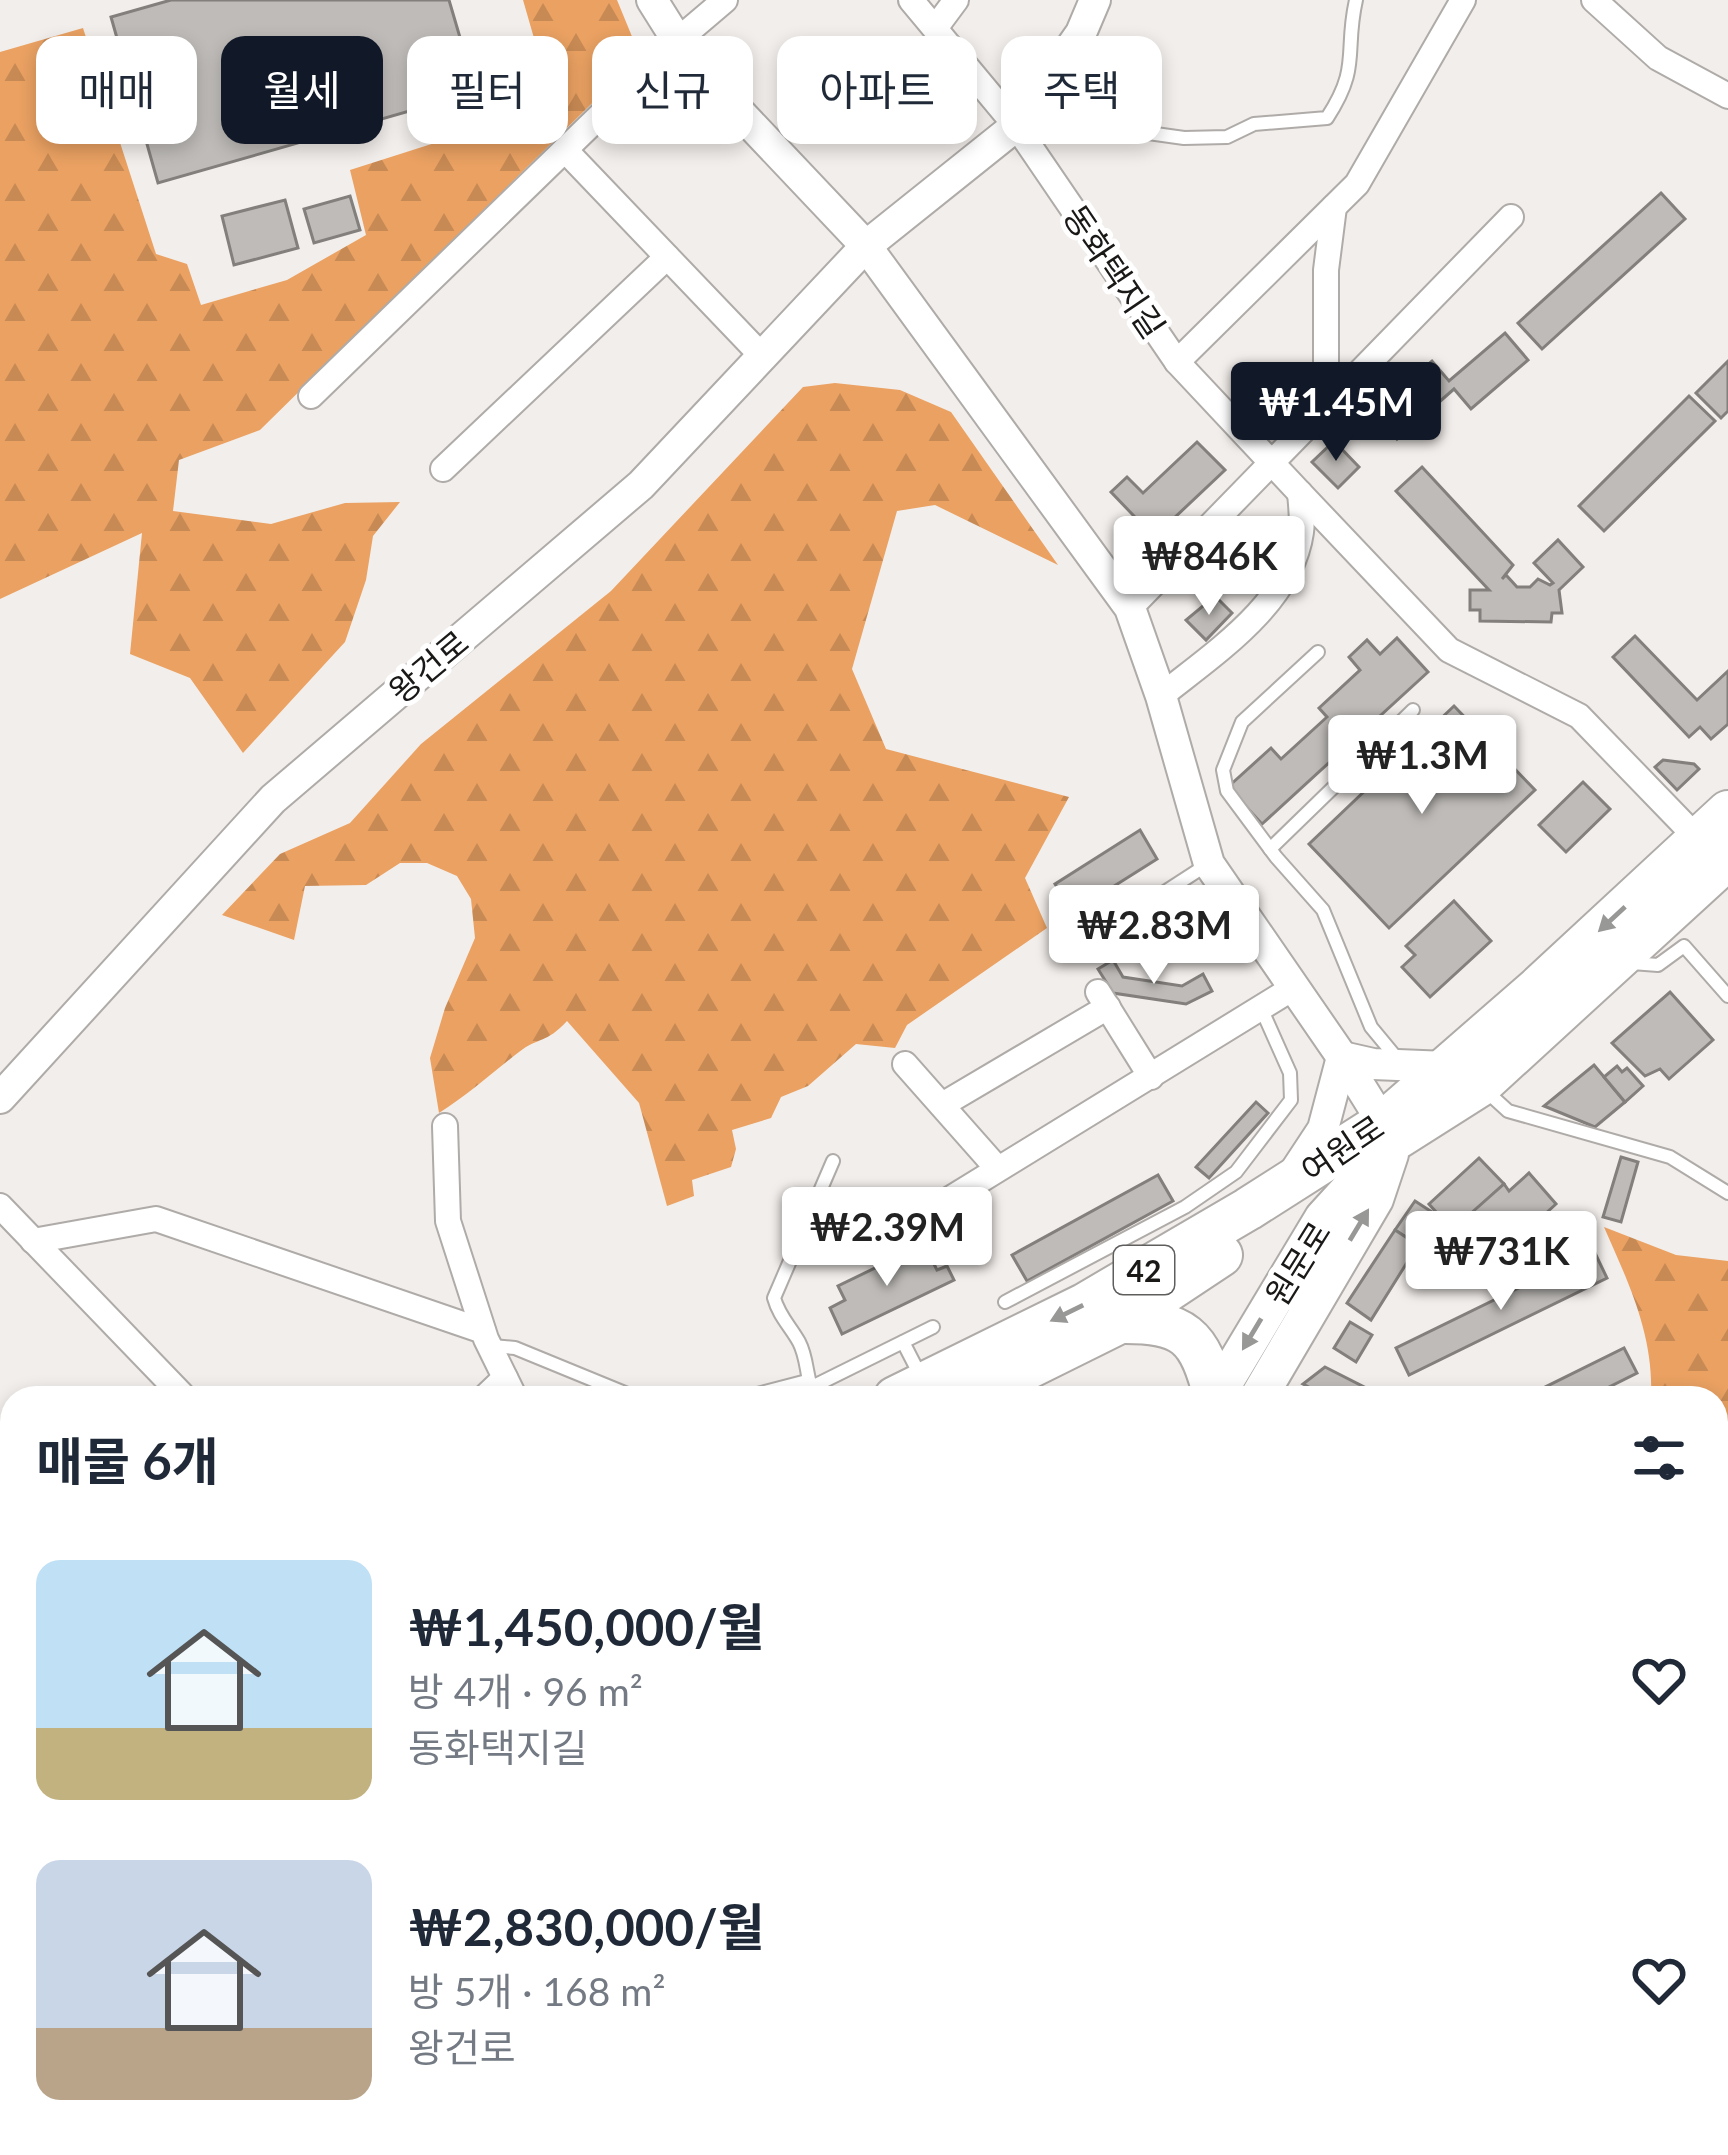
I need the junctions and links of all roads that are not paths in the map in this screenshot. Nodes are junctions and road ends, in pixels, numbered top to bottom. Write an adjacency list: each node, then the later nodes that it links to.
1 (652, 0): 10 (street)
2 (725, 0): 11 (street)
3 (911, 0): 9 (street, 동화택지길)
4 (956, 0): 9 (street)
5 (1095, 0): 12 (street)
6 (1356, 0): 17 (lane)
7 (1463, 0): 21 (street)
8 (1594, 0): 13 (street)
9 (936, 27): 14 (street, 동화택지길)
10 (675, 36)
11 (683, 36)
12 (1080, 36)
13 (1728, 96)
14 (1001, 107)
15 (592, 124): 20 (street)
16 (753, 127): 23 (street)
17 (1162, 135)
18 (1001, 138): 23 (street)
19 (1028, 144): 26 (street, 동화택지길)
20 (565, 150): 24 (street); 27 (street)
21 (1334, 208): 26 (street); 28 (street)
22 (1511, 217): 28 (street)
23 (866, 246): 25 (street, 왕건로); 32 (street)
24 (667, 257): 25 (street); 30 (street)
25 (762, 356): 52 (street, 왕건로)
26 (1177, 362): 29 (street, 동화택지길)
27 (311, 396)
28 (1326, 407): 29 (street)
29 (1272, 462): 31 (street, 동화택지길); 32 (street)
30 (443, 469)
31 (1300, 493): 34 (street); 36 (street, 동화택지길)
32 (1130, 608): 34 (street)
33 (1318, 652): 37 (lane)
34 (1161, 696): 38 (street)
35 (1414, 710): 37 (lane)
36 (1719, 843): 39 (highway, 여원로 / 42); 50 (highway, 여원로 / 42, one-way to 50)
37 (1270, 849): 49 (lane)
38 (1216, 877): 40 (lane); 41 (lane); 44 (street)
39 (1684, 900): 42 (highway); 43 (highway, 여원로 / 42)
40 (1100, 934)
41 (1153, 935)
42 (1684, 946): 43 (lane); 45 (lane)
43 (1618, 962): 50 (highway, 여원로 / 42)
44 (1293, 988): 46 (street); 47 (street)
45 (1728, 996)
46 (1261, 1008): 51 (street); 63 (lane)
47 (1342, 1057): 49 (street); 55 (street); 58 (street)
48 (905, 1064): 53 (street)
49 (1404, 1067): 50 (street)
50 (1463, 1076): 55 (highway, 여원로 / 42); 59 (lane)
51 (1151, 1077): 53 (street); 57 (street)
52 (0, 1098)
53 (942, 1105): 57 (street)
54 (445, 1126): 66 (street)
55 (1389, 1131): 58 (highway, 여원로 / 42); 64 (highway, 여원로 / 42); 77 (main road, 원문로, one-way to 77); 78 (main road, 원문로, one-way to 55)
56 (832, 1161): 71 (lane)
57 (997, 1168): 60 (street)
58 (1288, 1184): 74 (highway, 여원로 / 42, one-way to 74)
59 (1728, 1193)
60 (945, 1202)
61 (0, 1206): 62 (street)
62 (33, 1241): 66 (street); 68 (street)
63 (1004, 1302)
64 (1120, 1322): 75 (highway, 여원로 / 42); 76 (highway)
65 (933, 1327): 67 (lane)
66 (486, 1339): 69 (street); 70 (lane)
67 (903, 1342): 72 (lane); 73 (lane)
68 (173, 1386)
69 (509, 1386)
70 (607, 1386)
71 (811, 1386)
72 (817, 1386)
73 (909, 1386)
74 (920, 1386)
75 (991, 1386)
76 (1212, 1386)
77 (1222, 1386)
78 (1265, 1386)

